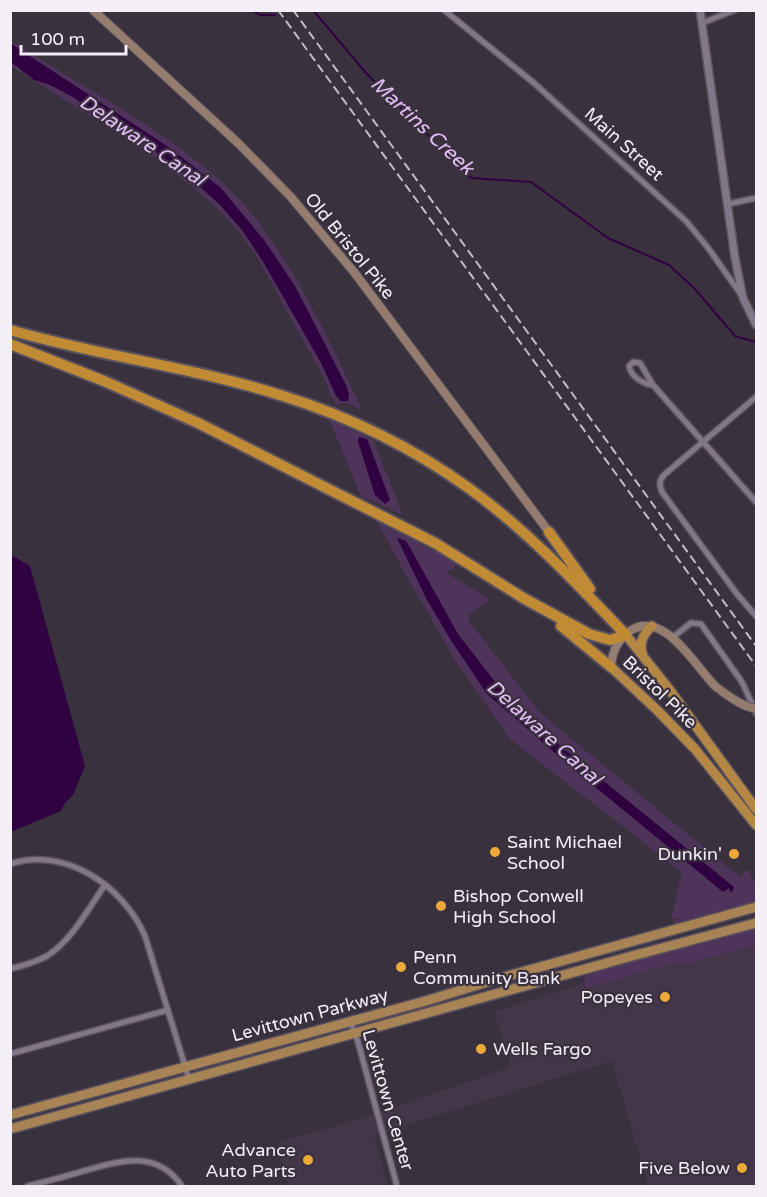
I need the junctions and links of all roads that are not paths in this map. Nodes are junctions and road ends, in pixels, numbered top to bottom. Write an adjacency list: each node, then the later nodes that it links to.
1 (93, 10): 16 (main road, Old Bristol Pike)
2 (444, 10): 8 (street, Main Street)
3 (700, 10): 5 (street)
4 (735, 10): 5 (street)
5 (702, 22): 7 (street)
6 (756, 198): 7 (street)
7 (728, 204): 8 (street)
8 (743, 298): 9 (street, Main Street)
9 (756, 325)
10 (10, 330): 19 (highway)
11 (12, 345): 17 (highway)
12 (653, 385): 12 (street); 14 (street)
13 (756, 397): 14 (street)
14 (703, 441): 15 (street); 18 (street)
15 (756, 502)
16 (549, 532): 19 (highway)
17 (525, 599): 21 (highway); 24 (highway, Bristol Pike)
18 (756, 614)
19 (613, 621): 21 (highway)
20 (652, 626): 21 (main road); 22 (main road); 23 (highway)
21 (626, 635): 23 (highway, Bristol Pike); 24 (main road)
22 (672, 638): 25 (main road, bridge); 25 (street)
23 (644, 658): 26 (highway, Bristol Pike)
24 (611, 667): 27 (highway, Bristol Pike)
25 (756, 711)
26 (756, 809)
27 (756, 825)
28 (10, 864): 29 (street)
29 (105, 885): 32 (street); 33 (street)
30 (756, 907): 34 (main road, Levittown Parkway)
31 (756, 923): 35 (main road, Levittown Parkway)
32 (10, 969)
33 (168, 1010): 36 (street); 37 (street)
34 (350, 1021): 35 (street, Levittown Center); 37 (main road, Levittown Parkway)
35 (354, 1034): 38 (main road, Levittown Parkway); 43 (street, Levittown Center)
36 (10, 1054)
37 (185, 1066): 38 (street); 39 (main road, Levittown Parkway)
38 (189, 1079): 40 (main road, Levittown Parkway)
39 (10, 1115)
40 (10, 1129)
41 (28, 1186): 42 (street)
42 (182, 1186)
43 (397, 1186)

